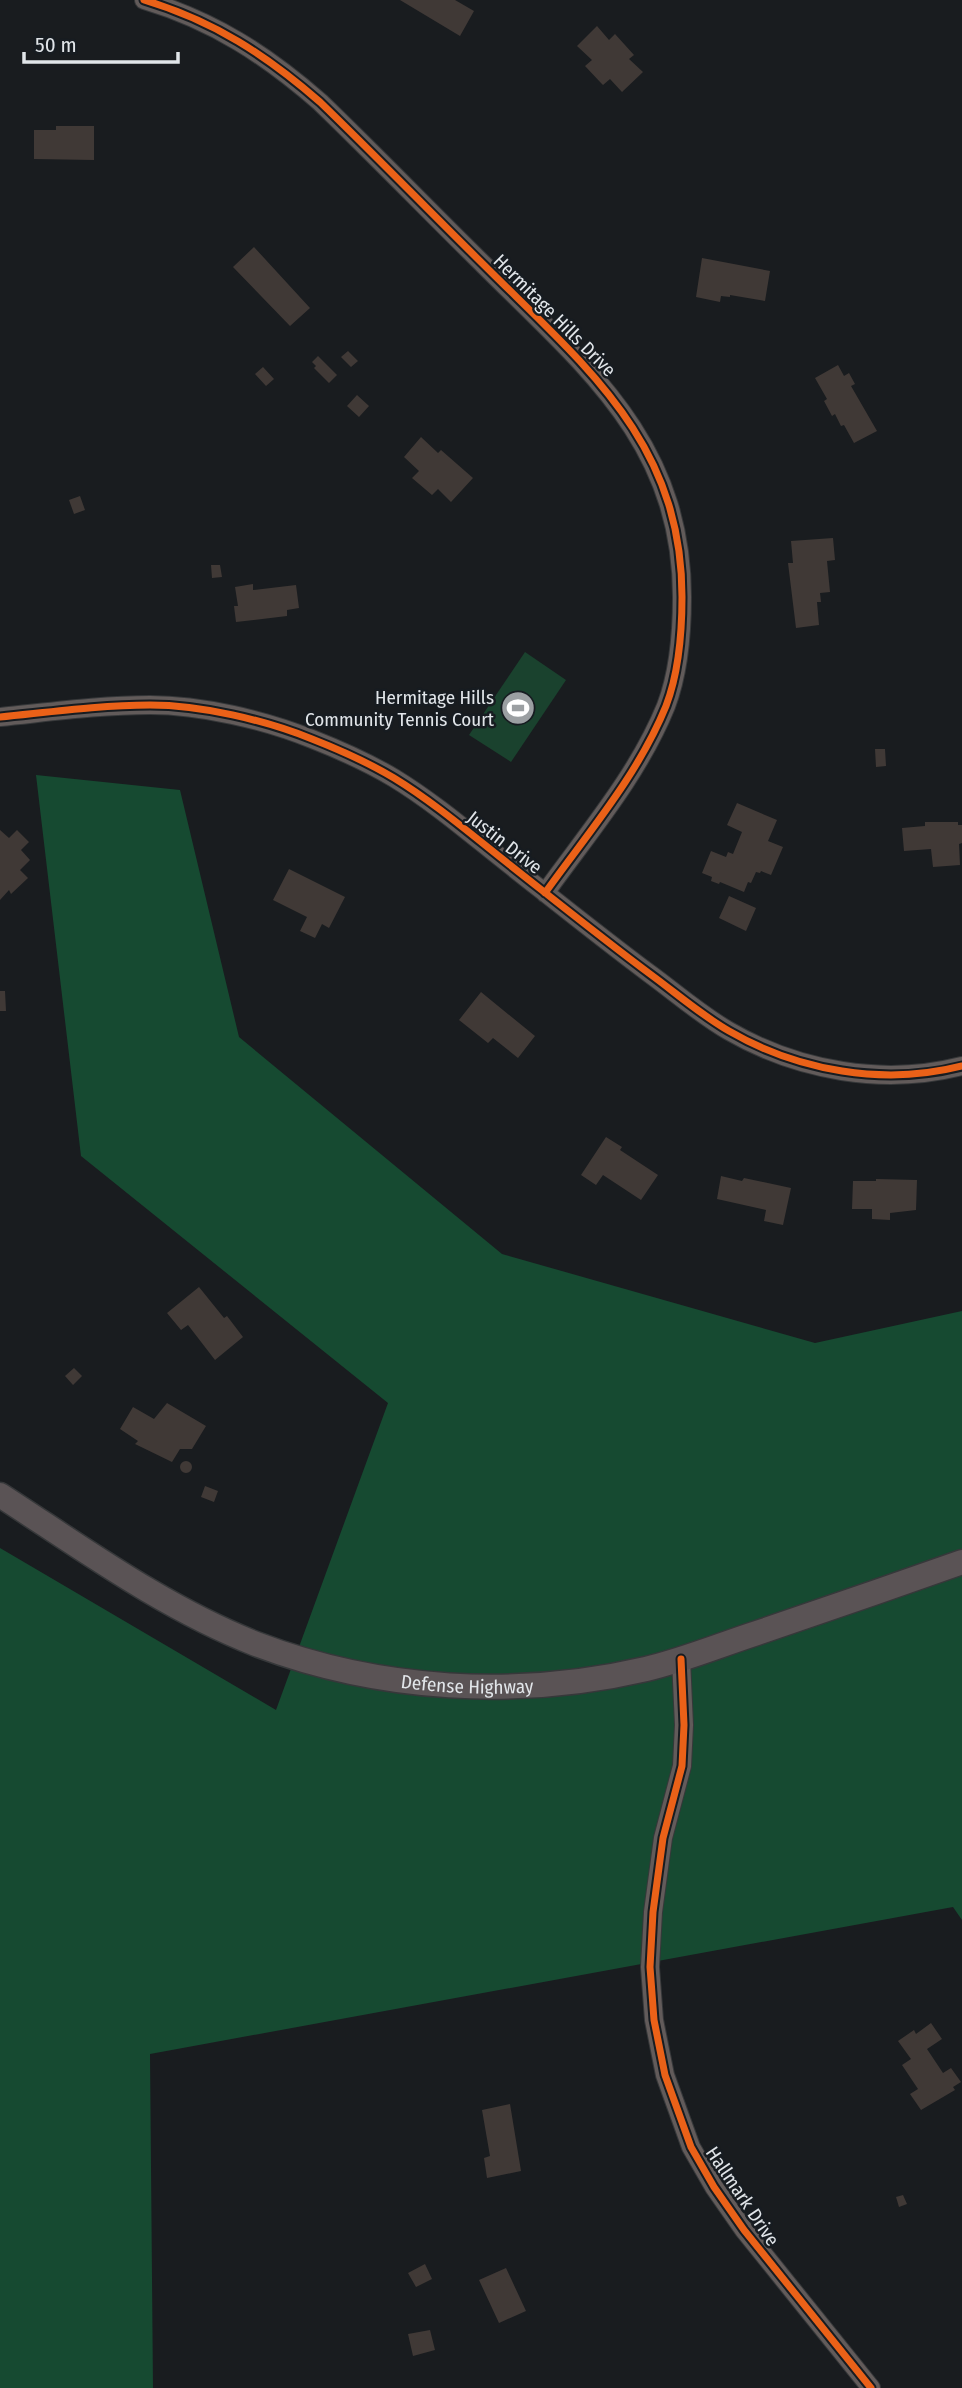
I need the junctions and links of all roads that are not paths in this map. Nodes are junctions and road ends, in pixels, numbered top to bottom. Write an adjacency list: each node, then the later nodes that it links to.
1 (144, 0): 3 (street, Hermitage Hills Drive)
2 (0, 717): 3 (street, Justin Drive)
3 (545, 892): 4 (street, Justin Drive)
4 (962, 1066)
5 (0, 1495): 7 (main road, Defense Highway)
6 (962, 1562): 7 (main road, Defense Highway)
7 (681, 1659): 8 (street, Hallmark Drive)
8 (871, 2388)

